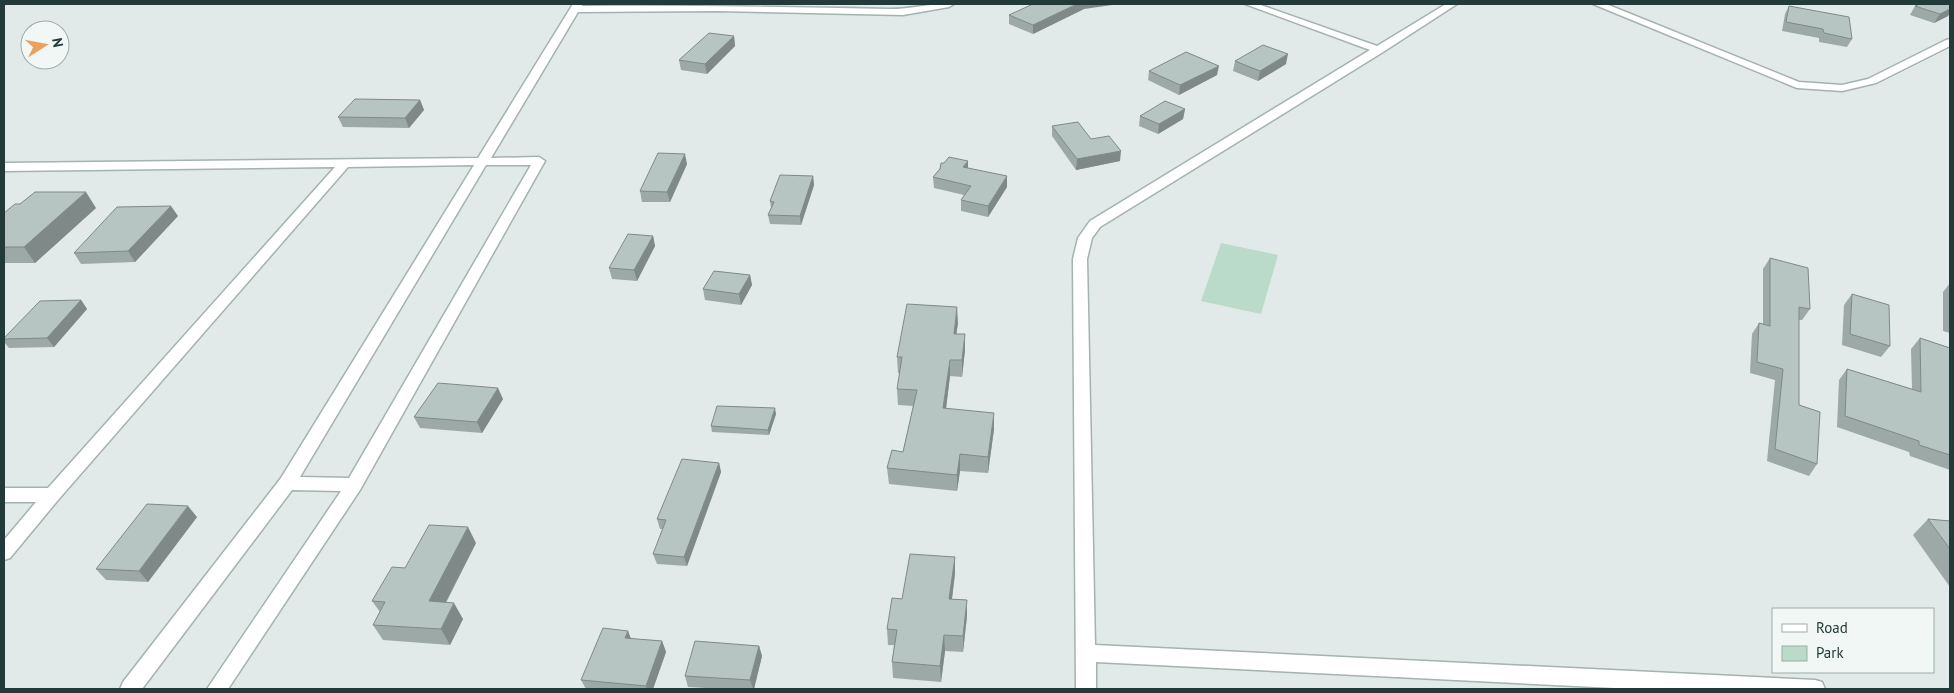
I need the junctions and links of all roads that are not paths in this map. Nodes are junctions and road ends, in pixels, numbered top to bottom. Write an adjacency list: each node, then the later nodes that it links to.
1 (949, 4): 6 (street)
2 (1250, 4): 8 (street)
3 (1452, 4): 8 (street)
4 (1598, 4): 7 (street)
5 (576, 6): 6 (street); 10 (street)
6 (720, 6)
7 (1950, 42)
8 (1379, 50): 17 (street)
9 (346, 162): 10 (street); 11 (street); 15 (street)
10 (481, 162): 12 (street); 13 (street)
11 (4, 167)
12 (287, 483): 13 (street); 18 (street)
13 (354, 485): 19 (street)
14 (4, 495): 15 (street)
15 (52, 495): 16 (street)
16 (4, 553)
17 (1085, 653): 20 (street); 21 (street)
18 (130, 689)
19 (216, 689)
20 (1086, 689)
21 (1815, 689)

